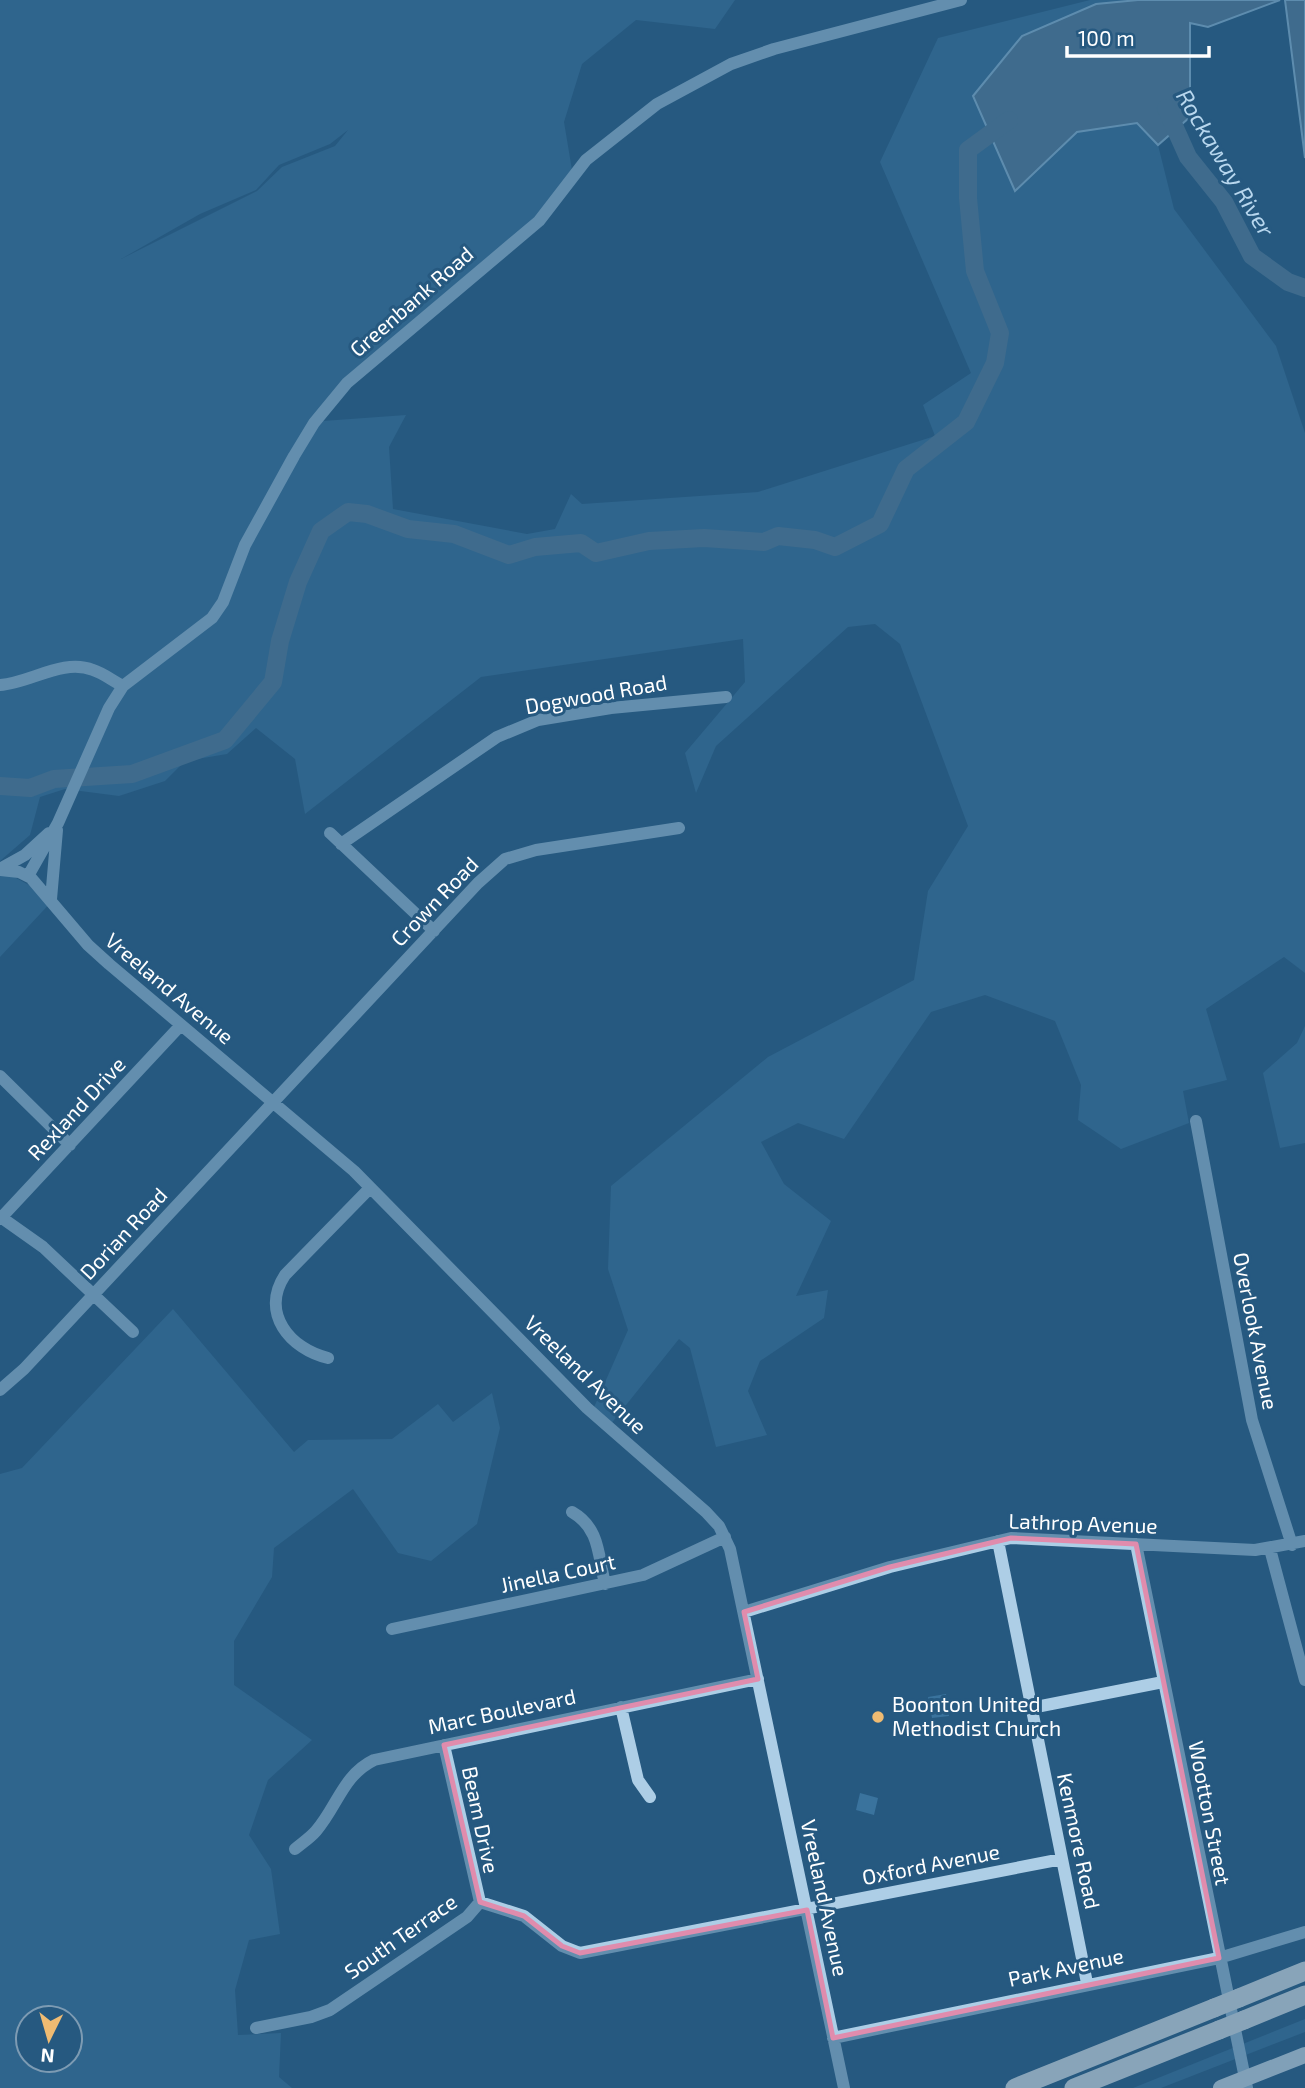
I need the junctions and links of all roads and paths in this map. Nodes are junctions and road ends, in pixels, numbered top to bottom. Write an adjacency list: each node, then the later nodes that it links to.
1 (961, 0): 3 (street, Greenbank Road)
2 (0, 685): 3 (street)
3 (123, 686): 5 (street, Greenbank Road)
4 (726, 696): 8 (street, Dogwood Road)
5 (58, 823): 9 (street, Greenbank Road); 10 (street, Greenbank Road); 11 (street, Greenbank Road)
6 (679, 828): 12 (street, Crown Road)
7 (330, 833): 8 (street)
8 (341, 844): 12 (street)
9 (0, 869): 10 (street)
10 (29, 876): 11 (street, Vreeland Avenue)
11 (51, 899): 13 (street, Vreeland Avenue)
12 (433, 931): 15 (street, Crown Road)
13 (181, 1025): 15 (street, Vreeland Avenue); 17 (street, Rexland Drive)
14 (0, 1076): 17 (street)
15 (274, 1103): 18 (street, Vreeland Avenue); 20 (street, Dorian Road)
16 (1196, 1121): 27 (street, Overlook Avenue)
17 (70, 1146): 19 (street, Rexland Drive)
18 (370, 1188): 22 (street); 25 (street, Vreeland Avenue)
19 (1, 1218): 20 (street)
20 (94, 1295): 21 (street); 23 (street, Dorian Road)
21 (133, 1332)
22 (328, 1359)
23 (0, 1390)
24 (572, 1511): 30 (street)
25 (725, 1536): 30 (street, Jinella Court); 31 (street, Vreeland Avenue)
26 (998, 1541): 28 (street, Lathrop Avenue); 31 (street, Lathrop Avenue); 37 (street, Kenmore Road)
27 (1299, 1543): 29 (street, Lathrop Avenue)
28 (1136, 1544): 29 (street, Lathrop Avenue); 35 (street, Wootton Street)
29 (1269, 1549): 34 (street)
30 (605, 1584): 32 (street, Jinella Court)
31 (744, 1612): 33 (street, Vreeland Avenue)
32 (392, 1629)
33 (758, 1679): 36 (street, Marc Boulevard); 43 (street, Vreeland Avenue)
34 (1305, 1680)
35 (1163, 1682): 37 (street); 45 (street, Wootton Street)
36 (621, 1707): 38 (street, Marc Boulevard); 39 (street)
37 (1031, 1708): 41 (street, Kenmore Road)
38 (444, 1745): 40 (street, Marc Boulevard); 42 (street, Beam Drive)
39 (650, 1797)
40 (295, 1849)
41 (1062, 1859): 43 (street, Oxford Avenue); 47 (street, Kenmore Road)
42 (480, 1902): 43 (street, South Terrace); 49 (street, South Terrace)
43 (807, 1910): 50 (street, Vreeland Avenue)
44 (1305, 1932): 45 (street, Park Avenue)
45 (1219, 1958): 47 (street, Park Avenue); 52 (street, Wootton Street)
46 (1305, 1971): 54 (highway, bridge)
47 (1087, 1983): 50 (street, Park Avenue)
48 (1305, 1995): 55 (highway, bridge)
49 (256, 2028)
50 (833, 2038): 53 (street, Vreeland Avenue)
51 (1305, 2055): 52 (main road)
52 (1245, 2084): 56 (main road)
53 (844, 2088)
54 (1015, 2088)
55 (1074, 2088)
56 (1221, 2088)

